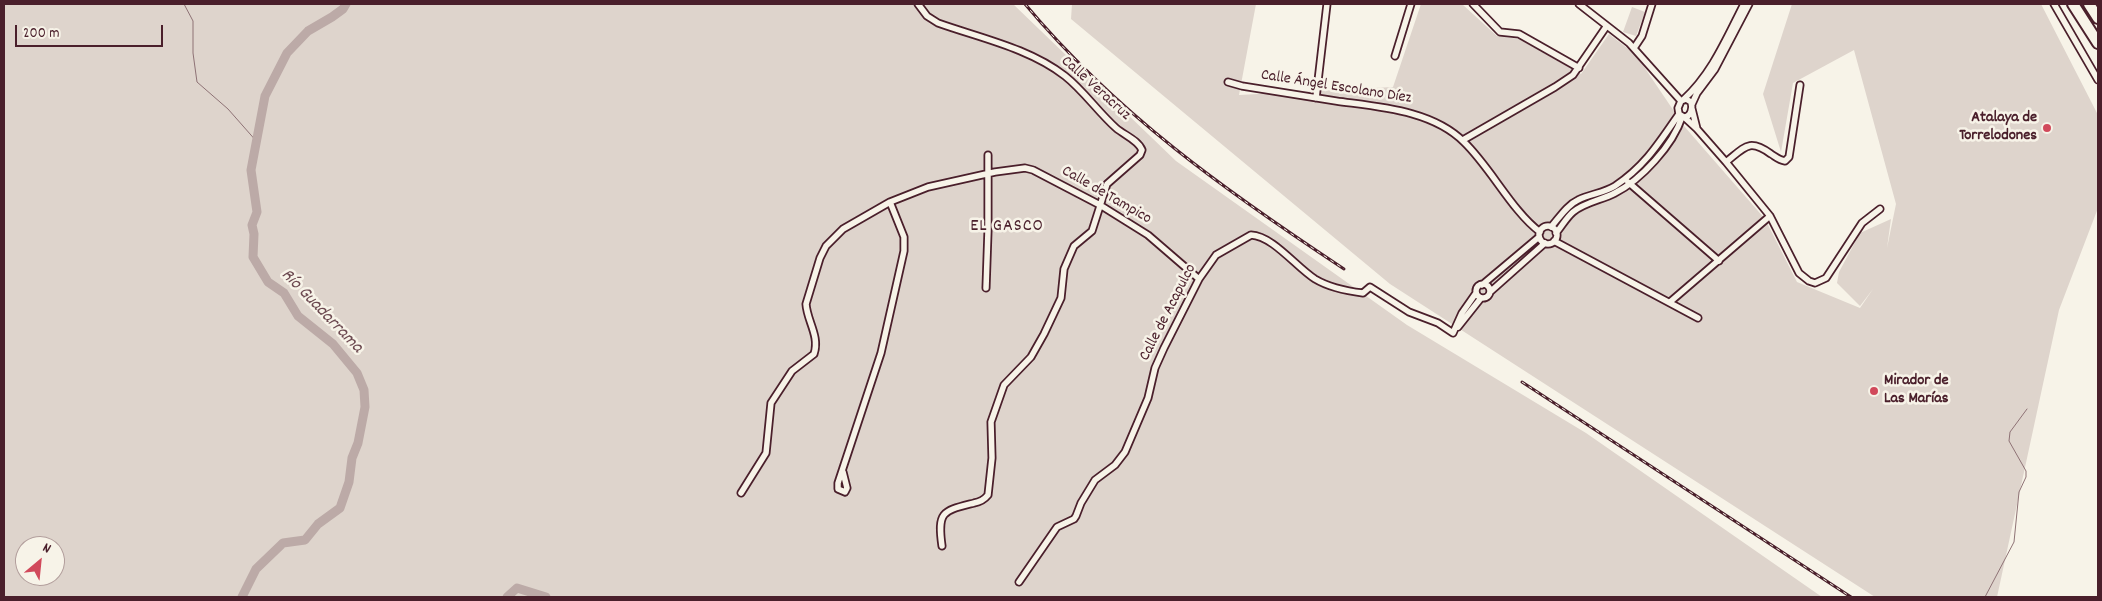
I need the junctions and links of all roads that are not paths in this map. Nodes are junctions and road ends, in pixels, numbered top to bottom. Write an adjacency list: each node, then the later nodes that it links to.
1 (918, 4): 32 (street, Calle Veracruz)
2 (1327, 4): 21 (street)
3 (1411, 4): 16 (street)
4 (1473, 4): 17 (street)
5 (1579, 4): 13 (street)
6 (1652, 4): 15 (street)
7 (1744, 4): 22 (street)
8 (1749, 4): 23 (street)
9 (2054, 4): 18 (street)
10 (2072, 4): 14 (highway)
11 (2088, 4): 12 (highway)
12 (2098, 18)
13 (1606, 27): 15 (street); 17 (street)
14 (2098, 43)
15 (1634, 48): 22 (street)
16 (1395, 56)
17 (1580, 68): 26 (street)
18 (2098, 80)
19 (1228, 82): 21 (street, Calle Ángel Escolano Díez)
20 (1800, 86): 28 (street)
21 (1316, 98): 26 (street, Calle Ángel Escolano Díez)
22 (1682, 100): 23 (street); 24 (street)
23 (1692, 107): 24 (street); 25 (street)
24 (1682, 116): 25 (street); 30 (street)
25 (1697, 129): 28 (street)
26 (1463, 140): 37 (street, Calle Ángel Escolano Díez)
27 (988, 155): 29 (street)
28 (1726, 162): 34 (street)
29 (988, 174): 31 (street, Calle de Tampico); 32 (street, Calle de Tampico); 43 (street)
30 (1627, 181): 35 (street); 36 (street); 40 (street)
31 (890, 202): 48 (street); 49 (street, Calle de Tampico)
32 (1100, 205): 41 (street, Calle de Tampico); 50 (street)
33 (1880, 208): 34 (street)
34 (1770, 216): 40 (street)
35 (1550, 227): 36 (street); 37 (street)
36 (1556, 233): 38 (street)
37 (1540, 235): 39 (street); 42 (street)
38 (1554, 241): 39 (street); 46 (street)
39 (1545, 243): 44 (street)
40 (1719, 261): 46 (street)
41 (1199, 279): 45 (street, Calle de Acapulco); 51 (street, Calle de Acapulco)
42 (1482, 284): 44 (street); 45 (street)
43 (986, 288)
44 (1490, 292): 45 (street)
45 (1479, 296)
46 (1670, 302): 47 (street)
47 (1698, 318)
48 (843, 472)
49 (741, 493)
50 (942, 546)
51 (1018, 582)

